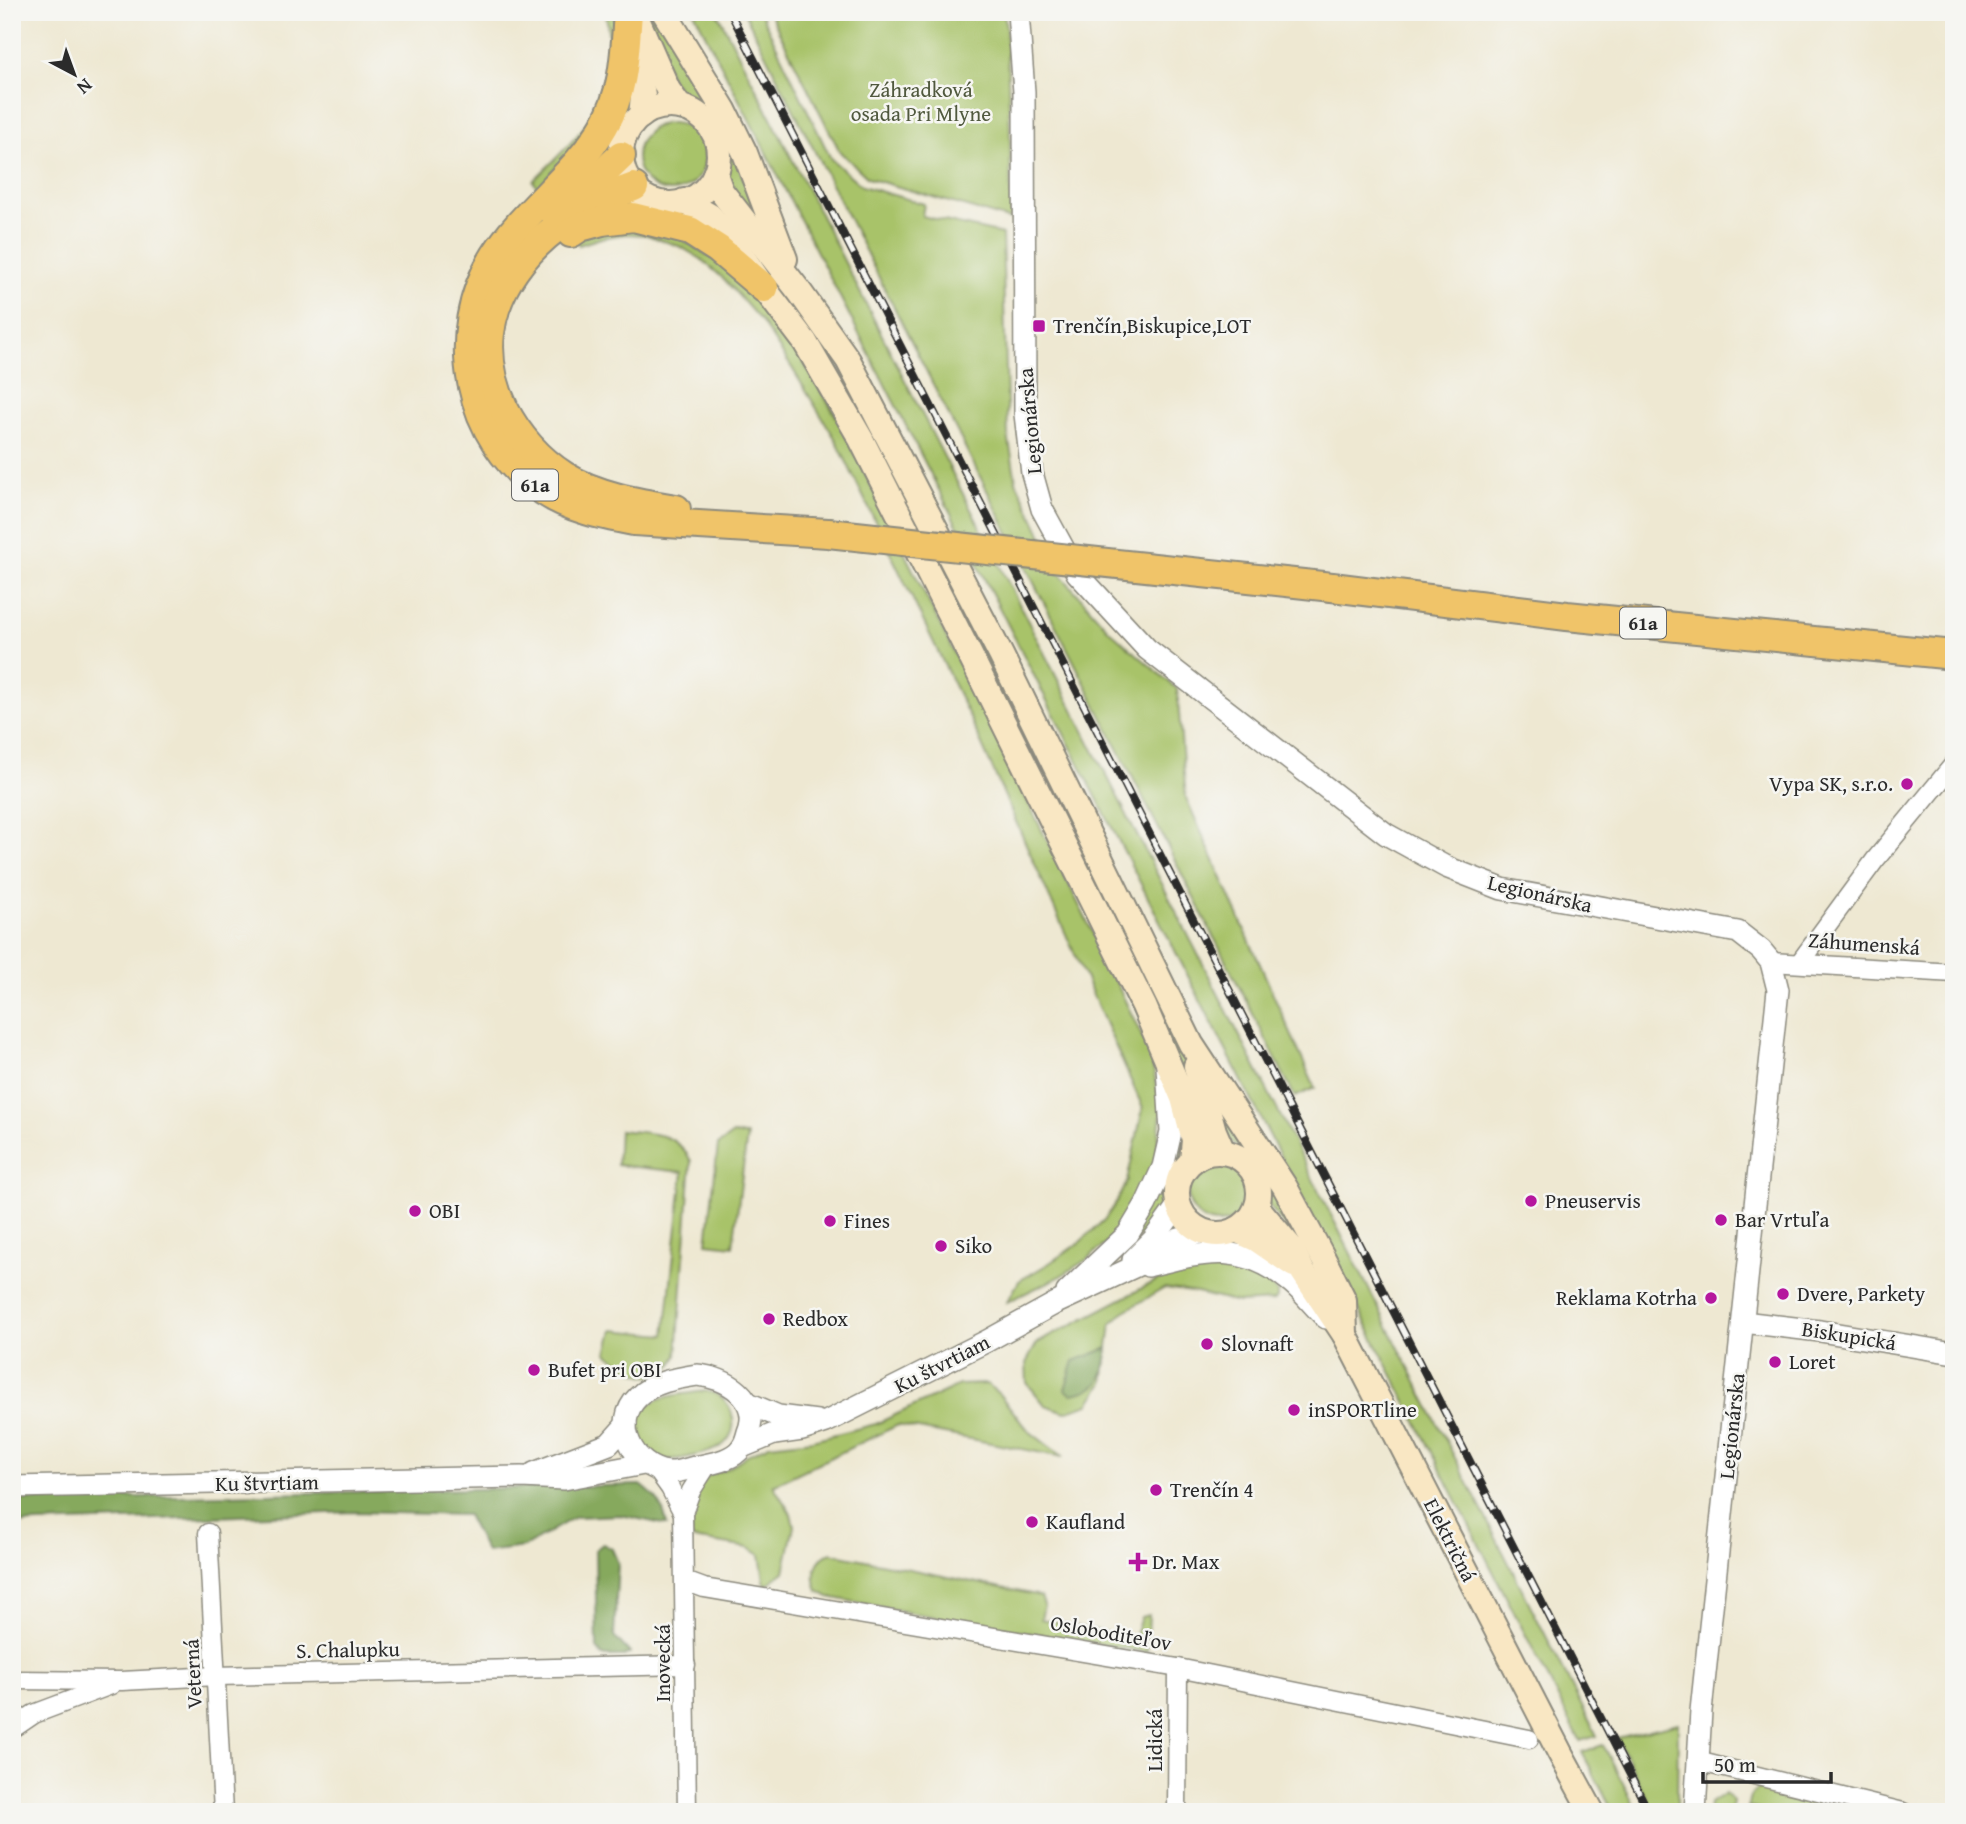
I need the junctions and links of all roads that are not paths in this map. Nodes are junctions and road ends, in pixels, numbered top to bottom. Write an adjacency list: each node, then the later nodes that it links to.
1 (631, 12): 4 (main road); 5 (main road); 10 (main road, 61a)
2 (664, 12): 12 (main road)
3 (1018, 12): 17 (street, Legionárska)
4 (680, 107): 5 (main road); 7 (main road)
5 (641, 116): 6 (main road)
6 (621, 156): 8 (main road); 10 (main road, 61a)
7 (715, 174): 9 (main road); 12 (main road)
8 (634, 187): 9 (main road); 13 (main road, 61a)
9 (684, 201): 11 (main road)
10 (524, 221): 14 (main road, 61a)
11 (764, 288): 13 (main road); 21 (main road)
12 (799, 291): 20 (main road)
13 (497, 393): 14 (main road, 61a)
14 (828, 533): 15 (main road, 61a, bridge)
15 (1954, 655)
16 (1954, 764): 18 (street)
17 (1771, 962): 18 (street, Záhumenská); 31 (street, Legionárska)
18 (1800, 962): 19 (street, Záhumenská)
19 (1954, 973)
20 (1191, 1044): 22 (main road); 32 (main road)
21 (1166, 1061): 23 (main road); 30 (street, Ku štvrtiam)
22 (1223, 1152): 23 (main road); 25 (main road)
23 (1192, 1161): 24 (main road)
24 (1178, 1205): 27 (main road); 29 (street, Ku štvrtiam)
25 (1257, 1207): 26 (main road); 28 (main road, Električná)
26 (1236, 1230): 27 (main road); 28 (main road, Električná)
27 (1203, 1232): 29 (street, Ku štvrtiam)
28 (1303, 1272): 32 (main road, Električná)
29 (1119, 1274): 30 (street, Ku štvrtiam); 32 (street)
30 (1056, 1303): 35 (street, Ku štvrtiam)
31 (1743, 1322): 33 (street, Biskupická); 52 (street, Legionárska)
32 (1345, 1335): 57 (main road, Električná)
33 (1954, 1353)
34 (748, 1403): 35 (street, Ku štvrtiam); 36 (street, Ku štvrtiam); 37 (street)
35 (826, 1422): 37 (street, Ku štvrtiam)
36 (626, 1425): 39 (street); 40 (street, Ku štvrtiam)
37 (742, 1447): 38 (street, Ku štvrtiam)
38 (708, 1464): 39 (street, Ku štvrtiam); 42 (street, Inovecká)
39 (650, 1467): 40 (street, Ku štvrtiam); 42 (street, Inovecká)
40 (521, 1477): 41 (street, Ku štvrtiam)
41 (12, 1487)
42 (683, 1513): 44 (street, Inovecká)
43 (208, 1533): 47 (street, Veterná)
44 (685, 1581): 45 (street, Inovecká); 46 (street, Osloboditeľov)
45 (686, 1665): 47 (street, S. Chalupku); 55 (street, Inovecká)
46 (1178, 1668): 51 (street, Osloboditeľov); 56 (street, Lidická)
47 (216, 1676): 49 (street, S. Chalupku); 54 (street, Veterná)
48 (12, 1680): 49 (street, S. Chalupku)
49 (122, 1681): 50 (street)
50 (12, 1729)
51 (1529, 1739)
52 (1697, 1761): 53 (street); 58 (street, Legionárska)
53 (1877, 1809): 59 (street)
54 (223, 1812)
55 (687, 1812)
56 (1177, 1812)
57 (1592, 1812)
58 (1695, 1812)
59 (1903, 1812)

